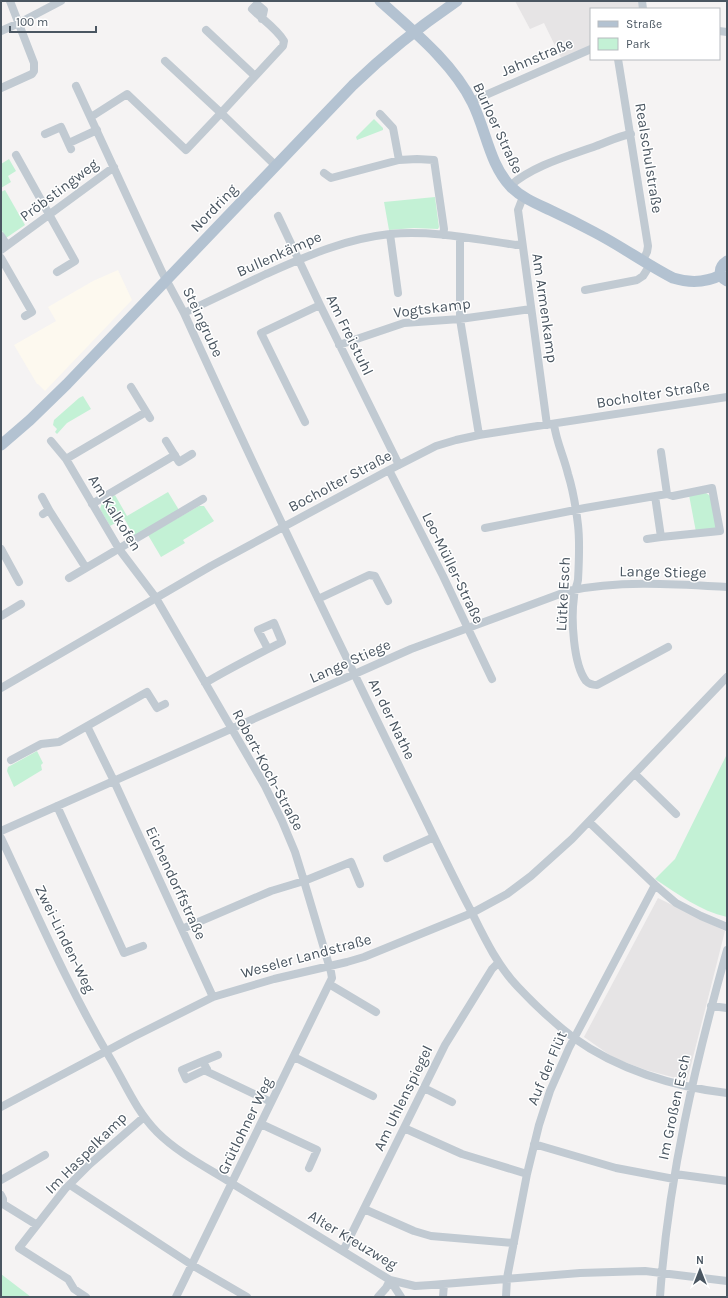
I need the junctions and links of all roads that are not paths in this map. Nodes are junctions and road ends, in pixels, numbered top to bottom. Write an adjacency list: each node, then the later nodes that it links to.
1 (10, 1): 6 (street)
2 (61, 1): 6 (street)
3 (380, 1): 9 (main road, Burloer Straße)
4 (457, 1): 9 (main road, Nordring)
5 (262, 19): 13 (street)
6 (19, 23): 8 (street); 15 (street)
7 (206, 30): 13 (street)
8 (1, 31)
9 (413, 31): 16 (main road, Burloer Straße); 25 (main road, Nordring)
10 (590, 49): 16 (street, Jahnstraße)
11 (618, 60): 22 (street, Realschulstraße)
12 (165, 61): 17 (street)
13 (255, 76): 17 (street)
14 (76, 86): 19 (street, Steingrube)
15 (1, 88)
16 (472, 101): 28 (main road, Burloer Straße)
17 (221, 114): 19 (street); 25 (street)
18 (380, 114): 24 (street)
19 (91, 117): 20 (street, Steingrube)
20 (97, 130): 21 (street); 26 (street, Steingrube)
21 (44, 134)
22 (631, 134): 28 (street); 41 (street, Realschulstraße)
23 (16, 155): 30 (street)
24 (399, 160): 27 (street); 33 (street)
25 (275, 165): 44 (main road, Nordring)
26 (114, 167): 30 (street, Pröbstingweg); 44 (street, Steingrube)
27 (324, 173)
28 (510, 186): 29 (main road, Burloer Straße)
29 (523, 197): 36 (street, Am Armenkamp); 41 (main road, Burloer Straße)
30 (49, 214): 37 (street, Pröbstingweg); 42 (street)
31 (278, 216): 39 (street, Am Freistuhl)
32 (390, 234): 33 (street, Bullenkämpe); 39 (street, Bullenkämpe); 46 (street)
33 (443, 235): 35 (street, Bullenkämpe)
34 (1, 236): 37 (street)
35 (460, 237): 36 (street, Bullenkämpe); 51 (street)
36 (522, 244): 48 (street, Am Armenkamp)
37 (4, 248)
38 (1, 258): 50 (street)
39 (299, 259): 47 (street, Am Freistuhl); 49 (street, Bullenkämpe)
40 (727, 261): 43 (main road)
41 (647, 262): 43 (main road, Burloer Straße); 45 (street)
42 (57, 272)
43 (724, 278)
44 (166, 280): 49 (street, Steingrube); 60 (main road, Nordring)
45 (585, 290)
46 (398, 293)
47 (320, 305): 52 (street, Am Freistuhl); 55 (street)
48 (531, 308): 51 (street, Vogtskamp); 56 (street, Am Armenkamp)
49 (184, 313): 73 (street, Steingrube)
50 (25, 316)
51 (460, 319): 52 (street, Vogtskamp); 57 (street)
52 (339, 344): 65 (street, Am Freistuhl)
53 (131, 387): 64 (street)
54 (727, 397): 56 (street, Bocholter Straße)
55 (305, 422)
56 (550, 424): 57 (street, Bocholter Straße); 72 (street, Lütke Esch)
57 (480, 435): 65 (street, Bocholter Straße)
58 (51, 441): 64 (street, Am Kalkofen)
59 (166, 441): 63 (street)
60 (1, 444)
61 (661, 452): 67 (street)
62 (192, 454): 63 (street)
63 (175, 455): 71 (street)
64 (66, 459): 71 (street, Am Kalkofen)
65 (399, 465): 66 (street, Bocholter Straße)
66 (388, 470): 73 (street, Bocholter Straße); 89 (street, Leo-Müller-Straße)
67 (667, 494): 68 (street); 75 (street)
68 (655, 496): 72 (street); 75 (street)
69 (42, 498): 79 (street)
70 (202, 499): 77 (street)
71 (92, 504): 77 (street, Am Kalkofen)
72 (576, 510): 74 (street); 83 (street, Lütke Esch)
73 (283, 527): 84 (street, Bocholter Straße); 85 (street, An der Nathe)
74 (485, 528)
75 (661, 537): 76 (street)
76 (647, 539)
77 (119, 548): 79 (street); 84 (street, Am Kalkofen)
78 (1, 549): 81 (street)
79 (86, 568): 80 (street)
80 (69, 578)
81 (19, 582)
82 (727, 587): 83 (street, Lange Stiege)
83 (576, 589): 89 (street, Lange Stiege); 90 (street, Lütke Esch)
84 (156, 598): 95 (street, Robert-Koch-Straße); 96 (street, Bocholter Straße)
85 (318, 599): 86 (street); 92 (street, An der Nathe)
86 (388, 601)
87 (21, 604): 88 (street)
88 (1, 616)
89 (467, 628): 92 (street, Lange Stiege); 94 (street, Leo-Müller-Straße)
90 (668, 647)
91 (268, 649): 95 (street)
92 (354, 674): 99 (street, Lange Stiege); 107 (street, An der Nathe)
93 (727, 676): 101 (street, Weseler Landstraße)
94 (492, 679)
95 (205, 683): 99 (street, Robert-Koch-Straße)
96 (1, 688)
97 (165, 704): 98 (street)
98 (87, 726): 100 (street); 102 (street, Eichendorffstraße)
99 (232, 728): 102 (street, Lange Stiege); 110 (street, Robert-Koch-Straße)
100 (12, 760)
101 (635, 774): 104 (street); 105 (street, Weseler Landstraße)
102 (114, 781): 103 (street, Lange Stiege); 115 (street, Eichendorffstraße)
103 (57, 806): 106 (street, Lange Stiege); 116 (street)
104 (676, 814)
105 (589, 822): 112 (street); 113 (street, Weseler Landstraße)
106 (1, 831)
107 (434, 837): 109 (street); 113 (street, An der Nathe)
108 (1, 838): 126 (street, Zwei-Linden-Weg)
109 (387, 858)
110 (304, 881): 111 (street); 115 (street); 119 (street, Robert-Koch-Straße)
111 (360, 884)
112 (655, 885): 114 (street); 125 (street, Auf der Flüt)
113 (472, 913): 118 (street, An der Nathe); 119 (street, Weseler Landstraße)
114 (727, 927)
115 (182, 929): 121 (street, Eichendorffstraße)
116 (143, 946)
117 (727, 950): 122 (street, Im Großen Esch)
118 (498, 963): 125 (street, An der Nathe); 131 (street, Am Uhlenspiegel)
119 (330, 966): 120 (street, Grütlohner Weg); 121 (street, Weseler Landstraße)
120 (329, 984): 124 (street); 128 (street, Grütlohner Weg)
121 (213, 997): 126 (street, Weseler Landstraße)
122 (711, 1006): 123 (street); 132 (street, Im Großen Esch)
123 (727, 1008)
124 (376, 1012)
125 (574, 1038): 132 (street, An der Nathe); 141 (street, Auf der Flüt)
126 (106, 1052): 137 (street, Weseler Landstraße); 138 (street, Alter Kreuzweg)
127 (218, 1055): 129 (street)
128 (294, 1057): 134 (street); 135 (street, Grütlohner Weg)
129 (203, 1061): 130 (street); 130 (street)
130 (207, 1070): 135 (street)
131 (424, 1088): 136 (street); 140 (street, Am Uhlenspiegel)
132 (691, 1088): 133 (street, An der Nathe); 145 (street, Im Großen Esch)
133 (727, 1093)
134 (373, 1096)
135 (271, 1102): 139 (street, Grütlohner Weg)
136 (452, 1102)
137 (1, 1107)
138 (144, 1117): 148 (street, Im Haspelkamp); 149 (street, Alter Kreuzweg)
139 (261, 1124): 143 (street); 149 (street, Grütlohner Weg)
140 (404, 1128): 144 (street); 152 (street, Am Uhlenspiegel)
141 (534, 1144): 144 (street, Auf der Flüt); 145 (street)
142 (45, 1155): 146 (street)
143 (309, 1168)
144 (527, 1174): 154 (street, Auf der Flüt)
145 (675, 1176): 147 (street); 157 (street, Im Großen Esch)
146 (1, 1180)
147 (727, 1181)
148 (70, 1184): 153 (street, Im Haspelkamp); 156 (street)
149 (232, 1184): 155 (street, Alter Kreuzweg); 156 (street, Grütlohner Weg)
150 (1, 1195): 151 (street)
151 (2, 1205): 153 (street)
152 (364, 1209): 154 (street); 155 (street, Am Uhlenspiegel)
153 (37, 1225): 162 (street, Im Haspelkamp)
154 (514, 1243): 158 (street, Auf der Flüt)
155 (343, 1251): 159 (street, Alter Kreuzweg)
156 (192, 1265): 163 (street, Grütlohner Weg); 164 (street)
157 (662, 1272): 158 (street, Alter Kreuzweg); 160 (street, Alter Kreuzweg); 169 (street, Im Großen Esch)
158 (507, 1278): 161 (street, Alter Kreuzweg); 168 (street, Auf der Flüt)
159 (390, 1280): 161 (street, Alter Kreuzweg); 165 (street); 166 (street)
160 (727, 1281)
161 (444, 1284): 167 (street)
162 (86, 1297)
163 (176, 1297)
164 (247, 1297)
165 (378, 1297)
166 (401, 1297)
167 (443, 1297)
168 (506, 1297)
169 (660, 1297)

